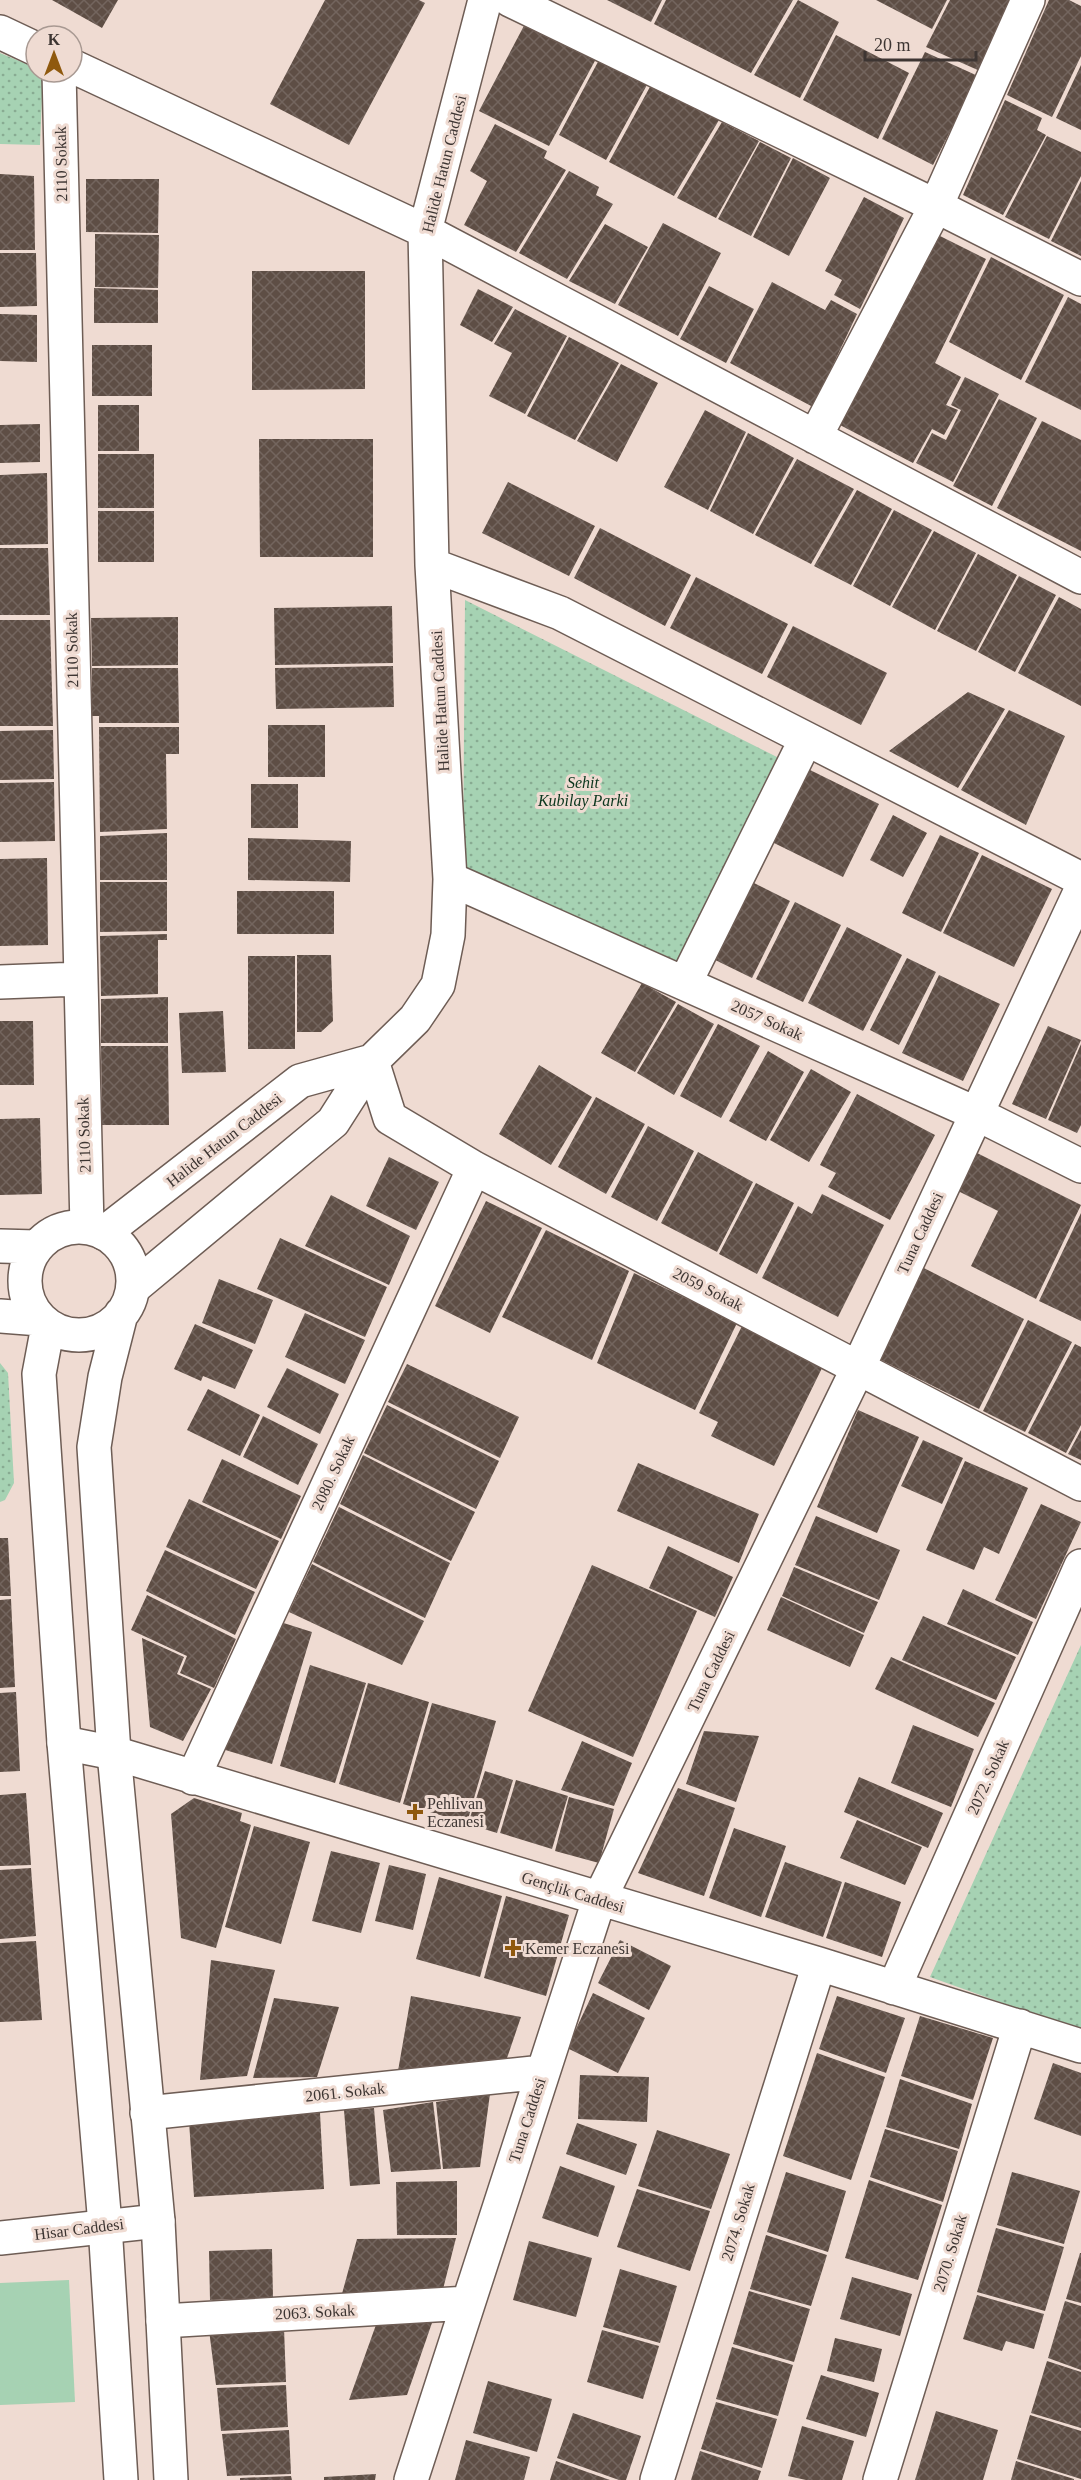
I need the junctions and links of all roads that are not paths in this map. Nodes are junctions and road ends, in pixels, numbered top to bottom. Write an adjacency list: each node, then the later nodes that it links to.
1 (485, 0): 9 (street, Halide Hatun Caddesi)
2 (510, 0): 8 (street)
3 (1028, 0): 8 (street)
4 (0, 32): 5 (street)
5 (24, 43)
6 (84, 72): 9 (street)
7 (59, 84): 18 (street, 2110 Sokak)
8 (936, 206): 10 (street); 11 (street)
9 (425, 231): 11 (street); 12 (street, Halide Hatun Caddesi)
10 (1081, 279)
11 (815, 437): 13 (street)
12 (432, 565): 14 (street); 15 (street, Halide Hatun Caddesi)
13 (1081, 577)
14 (806, 739): 16 (street); 20 (street)
15 (450, 879): 20 (street, 2057 Sokak); 21 (street, Halide Hatun Caddesi)
16 (1081, 879)
17 (1081, 890): 22 (street, Tuna Caddesi)
18 (80, 979): 19 (street); 25 (street, 2110 Sokak)
19 (0, 982)
20 (685, 983): 22 (street, 2057 Sokak)
21 (372, 1061): 24 (street, 2059 Sokak); 25 (street, Halide Hatun Caddesi); 28 (street)
22 (975, 1113): 23 (street, 2057 Sokak); 31 (street, Tuna Caddesi)
23 (1081, 1166)
24 (474, 1168): 31 (street, 2059 Sokak); 36 (street, 2080. Sokak)
25 (96, 1230): 27 (street); 28 (street)
26 (0, 1246): 27 (street)
27 (36, 1247): 30 (street)
28 (127, 1301): 30 (street); 35 (street)
29 (0, 1316): 30 (street)
30 (44, 1322): 34 (street)
31 (859, 1366): 32 (street, 2059 Sokak); 37 (street, Tuna Caddesi)
32 (1081, 1484)
33 (1081, 1566): 39 (street, 2072. Sokak)
34 (64, 1743): 35 (street, Gençlik Caddesi); 45 (street)
35 (114, 1753): 36 (street, Gençlik Caddesi); 43 (street)
36 (193, 1778): 37 (street, Gençlik Caddesi)
37 (599, 1900): 38 (street, Gençlik Caddesi); 42 (street, Tuna Caddesi)
38 (819, 1964): 39 (street, Gençlik Caddesi); 52 (street, 2074. Sokak)
39 (894, 1988): 40 (street, Gençlik Caddesi)
40 (1020, 2026): 41 (street, Gençlik Caddesi); 53 (street, 2070. Sokak)
41 (1081, 2046)
42 (543, 2072): 43 (street, 2061. Sokak); 47 (street, Tuna Caddesi)
43 (147, 2113): 44 (street)
44 (158, 2221): 45 (street, Hisar Caddesi); 48 (street)
45 (105, 2226): 46 (street, Hisar Caddesi); 49 (street)
46 (0, 2238)
47 (468, 2303): 48 (street, 2063. Sokak); 51 (street, Tuna Caddesi)
48 (163, 2321): 50 (street)
49 (120, 2480)
50 (171, 2480)
51 (411, 2480)
52 (657, 2480)
53 (880, 2480)

